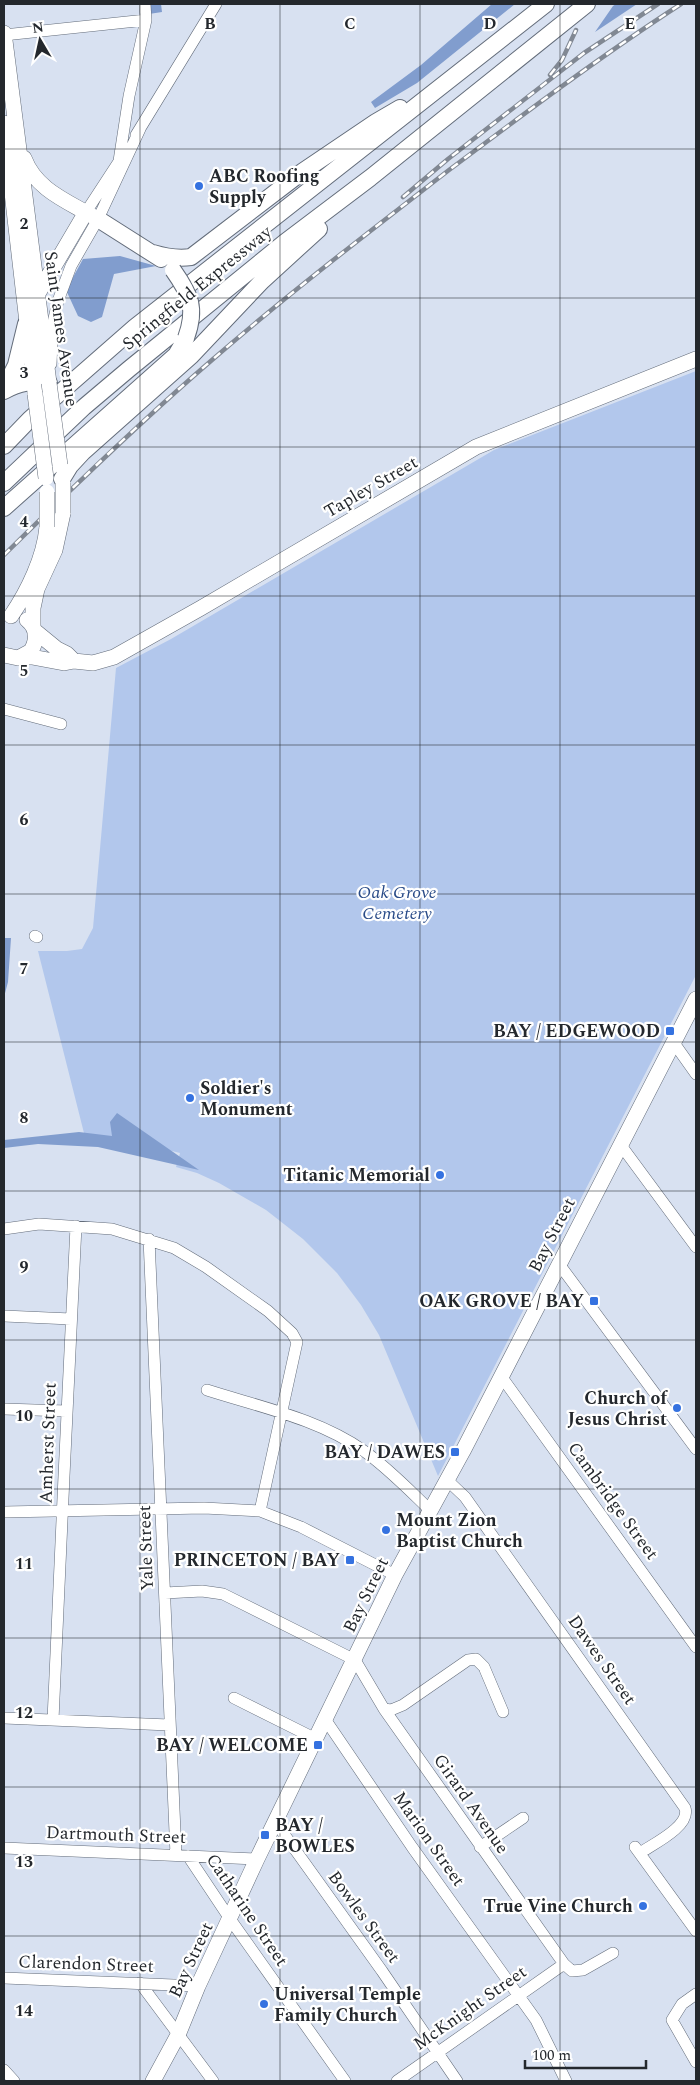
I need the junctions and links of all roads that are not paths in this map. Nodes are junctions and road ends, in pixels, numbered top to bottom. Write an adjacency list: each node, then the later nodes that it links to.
1 (145, 4): 5 (street)
2 (216, 4): 9 (street)
3 (546, 4): 7 (highway, Springfield Expressway)
4 (584, 6): 12 (highway, Springfield Expressway)
5 (146, 20): 6 (street); 11 (street)
6 (4, 34): 10 (main road, Saint James Avenue)
7 (446, 82): 15 (highway); 21 (highway, Springfield Expressway)
8 (4, 123): 13 (main road, Saint James Avenue)
9 (140, 129): 11 (street); 14 (street)
10 (16, 136): 14 (main road); 16 (main road, Saint James Avenue)
11 (119, 162): 14 (street)
12 (379, 170): 22 (highway); 23 (highway, Springfield Expressway)
13 (7, 187): 17 (main road, Saint James Avenue)
14 (92, 215): 15 (highway); 16 (main road); 19 (street)
15 (153, 254): 24 (highway, bridge)
16 (37, 294): 17 (main road); 19 (main road, Saint James Avenue)
17 (26, 324): 19 (main road, Saint James Avenue); 20 (highway)
18 (696, 359): 28 (main road, Tapley Street)
19 (39, 386): 20 (highway); 22 (main road, Saint James Avenue, bridge); 25 (main road, Saint James Avenue, bridge)
20 (4, 390)
21 (4, 446)
22 (62, 476): 26 (main road, Saint James Avenue, bridge)
23 (4, 483)
24 (4, 508)
25 (8, 618): 26 (main road)
26 (34, 628): 27 (main road, Saint James Avenue); 28 (main road)
27 (13, 657): 28 (main road, Tapley Street); 29 (main road)
28 (74, 661)
29 (4, 672)
30 (4, 709): 31 (street)
31 (61, 724)
32 (696, 999): 33 (main road, Bay Street)
33 (674, 1043): 34 (street); 35 (main road, Bay Street)
34 (696, 1074)
35 (620, 1144): 39 (street); 40 (main road, Bay Street)
36 (76, 1226): 37 (street); 38 (street); 42 (street, Amherst Street)
37 (4, 1229)
38 (149, 1240): 47 (street); 50 (street, Yale Street)
39 (696, 1247)
40 (559, 1264): 43 (main road, Bay Street); 48 (street)
41 (4, 1316): 42 (street)
42 (71, 1319): 46 (street, Amherst Street)
43 (501, 1376): 49 (main road, Bay Street); 57 (street, Cambridge Street)
44 (207, 1390): 47 (street)
45 (4, 1409): 46 (street)
46 (66, 1411): 51 (street, Amherst Street)
47 (281, 1413): 52 (street); 53 (street)
48 (696, 1449)
49 (446, 1479): 52 (main road, Bay Street); 74 (street, Dawes Street)
50 (162, 1509): 51 (street); 53 (street); 56 (street, Yale Street)
51 (63, 1510): 54 (street); 64 (street, Amherst Street)
52 (430, 1510): 55 (main road, Bay Street)
53 (260, 1511): 55 (street)
54 (4, 1512)
55 (395, 1575): 58 (main road, Bay Street)
56 (165, 1593): 58 (street); 65 (street, Yale Street)
57 (696, 1647)
58 (354, 1660): 60 (street, Girard Avenue); 63 (main road, Bay Street)
59 (234, 1698): 66 (street)
60 (384, 1709): 61 (street); 69 (street, Girard Avenue)
61 (503, 1712)
62 (4, 1718): 64 (street)
63 (325, 1719): 66 (main road, Bay Street); 81 (street, Marion Street)
64 (53, 1720): 65 (street)
65 (169, 1725): 71 (street, Yale Street)
66 (316, 1739): 68 (main road, Bay Street)
67 (523, 1818): 69 (street)
68 (276, 1824): 72 (main road, Bay Street); 83 (street, Bowles Street)
69 (480, 1847): 76 (street, Girard Avenue)
70 (4, 1848): 71 (street, Dartmouth Street)
71 (182, 1855): 72 (street, Dartmouth Street); 73 (street, Catharine Street)
72 (257, 1859): 73 (main road, Bay Street)
73 (230, 1919): 79 (main road, Bay Street); 89 (street, Catharine Street)
74 (696, 1931)
75 (614, 1953): 76 (street)
76 (564, 1964): 81 (street, McKnight Street)
77 (4, 1978): 78 (street, Clarendon Street)
78 (140, 1983): 79 (street, Clarendon Street); 82 (street)
79 (198, 1986): 82 (main road, Bay Street)
80 (696, 1994): 84 (street)
81 (517, 1996): 83 (street, McKnight Street); 92 (street, Marion Street)
82 (178, 2034): 87 (main road, Bay Street); 88 (street)
83 (436, 2052): 90 (street, McKnight Street); 91 (street, Bowles Street)
84 (696, 2062)
85 (4, 2070): 86 (street)
86 (14, 2081)
87 (153, 2081)
88 (213, 2081)
89 (345, 2081)
90 (397, 2081)
91 (457, 2081)
92 (566, 2081)

